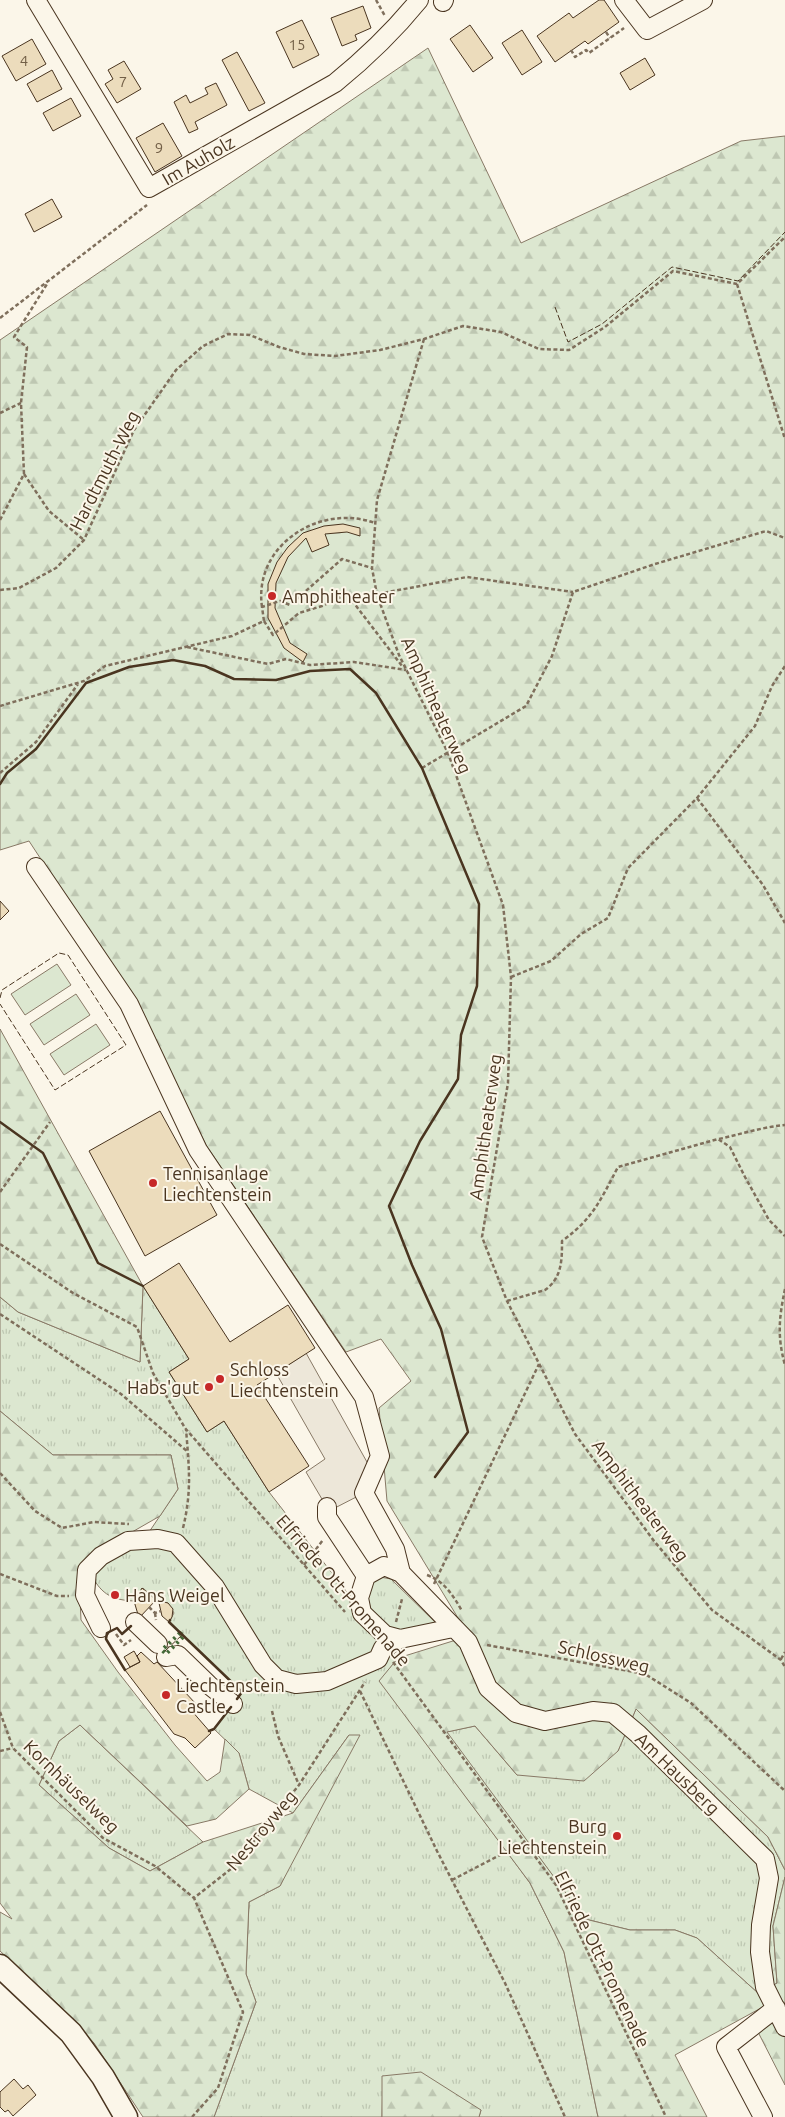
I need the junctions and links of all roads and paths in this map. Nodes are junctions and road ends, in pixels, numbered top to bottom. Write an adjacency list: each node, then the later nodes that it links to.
1 (36, 0): 2 (street, Im Auholz)
2 (419, 0)
3 (624, 0): 5 (street)
4 (703, 0): 5 (street)
5 (638, 18): 7 (path)
6 (606, 32): 7 (path)
7 (610, 38): 8 (path)
8 (571, 50)
9 (147, 204): 11 (path)
10 (785, 237): 12 (path)
11 (48, 282): 13 (path); 15 (path)
12 (737, 284): 14 (path, Hardtmuth-Weg); 17 (path)
13 (0, 318)
14 (424, 339): 20 (path, Amphitheaterweg); 22 (path, Hardtmuth-Weg)
15 (21, 403): 16 (path); 18 (path)
16 (0, 413)
17 (785, 439)
18 (24, 474): 19 (path); 22 (path)
19 (0, 520)
20 (376, 523): 23 (path, Amphitheaterweg); 27 (path)
21 (785, 538): 25 (path)
22 (84, 540): 24 (path, Hardtmuth-Weg)
23 (372, 568): 26 (path, Amphitheaterweg); 27 (path)
24 (0, 590)
25 (573, 592): 26 (path); 34 (path)
26 (377, 594): 31 (path, Amphitheaterweg)
27 (262, 607): 28 (path)
28 (264, 621): 29 (path); 31 (path)
29 (186, 647): 31 (path); 32 (path)
30 (785, 666): 37 (path)
31 (406, 670): 34 (path, Amphitheaterweg)
32 (79, 683): 33 (path); 36 (path)
33 (0, 706)
34 (448, 752): 35 (path); 40 (path, Amphitheaterweg)
35 (422, 768)
36 (0, 774)
37 (698, 798): 39 (path); 40 (path)
38 (36, 867): 59 (street)
39 (785, 923)
40 (511, 977): 48 (path, Amphitheaterweg)
41 (50, 1122): 44 (path)
42 (785, 1125): 43 (path)
43 (718, 1139): 45 (path); 48 (path)
44 (0, 1192)
45 (785, 1236)
46 (0, 1244): 52 (path, Elfriede Ott-Promenade)
47 (785, 1289): 51 (path)
48 (507, 1301): 50 (path, Amphitheaterweg)
49 (0, 1314): 53 (path)
50 (540, 1364): 62 (path); 73 (path, Amphitheaterweg)
51 (785, 1365)
52 (186, 1428): 53 (path); 65 (path, Elfriede Ott-Promenade)
53 (188, 1452): 57 (path)
54 (0, 1473): 56 (path)
55 (327, 1507): 60 (street)
56 (134, 1525)
57 (176, 1543): 61 (street); 71 (street)
58 (0, 1574): 61 (path)
59 (401, 1574): 60 (street); 62 (street, Am Hausberg)
60 (366, 1576): 71 (street)
61 (85, 1595): 68 (street)
62 (423, 1597): 67 (street, Am Hausberg); 71 (path, Nestroyweg)
63 (149, 1607): 64 (path)
64 (161, 1611)
65 (349, 1616)
66 (135, 1622): 76 (street)
67 (453, 1628): 70 (street, Am Hausberg); 71 (street)
68 (107, 1629): 69 (path)
69 (131, 1640)
70 (468, 1642): 82 (path, Schlossweg); 87 (street, Am Hausberg)
71 (388, 1646): 75 (path, Nestroyweg); 83 (path, Elfriede Ott-Promenade)
72 (785, 1652): 73 (path)
73 (781, 1660): 74 (path, Amphitheaterweg)
74 (785, 1666)
75 (360, 1691): 81 (path, Nestroyweg); 84 (path)
76 (233, 1704)
77 (272, 1711): 81 (path)
78 (0, 1712): 79 (path, Kornhäuselweg)
79 (13, 1748): 80 (path); 85 (path, Kornhäuselweg)
80 (0, 1750)
81 (299, 1785): 85 (path, Nestroyweg)
82 (785, 1791)
83 (525, 1842): 84 (path); 92 (path, Elfriede Ott-Promenade)
84 (452, 1880): 91 (path)
85 (194, 1898): 90 (path)
86 (0, 1966): 89 (main road)
87 (776, 2008): 88 (street, Am Hausberg); 93 (street)
88 (785, 2027)
89 (126, 2117)
90 (192, 2117)
91 (565, 2117)
92 (666, 2117)
93 (763, 2117)

